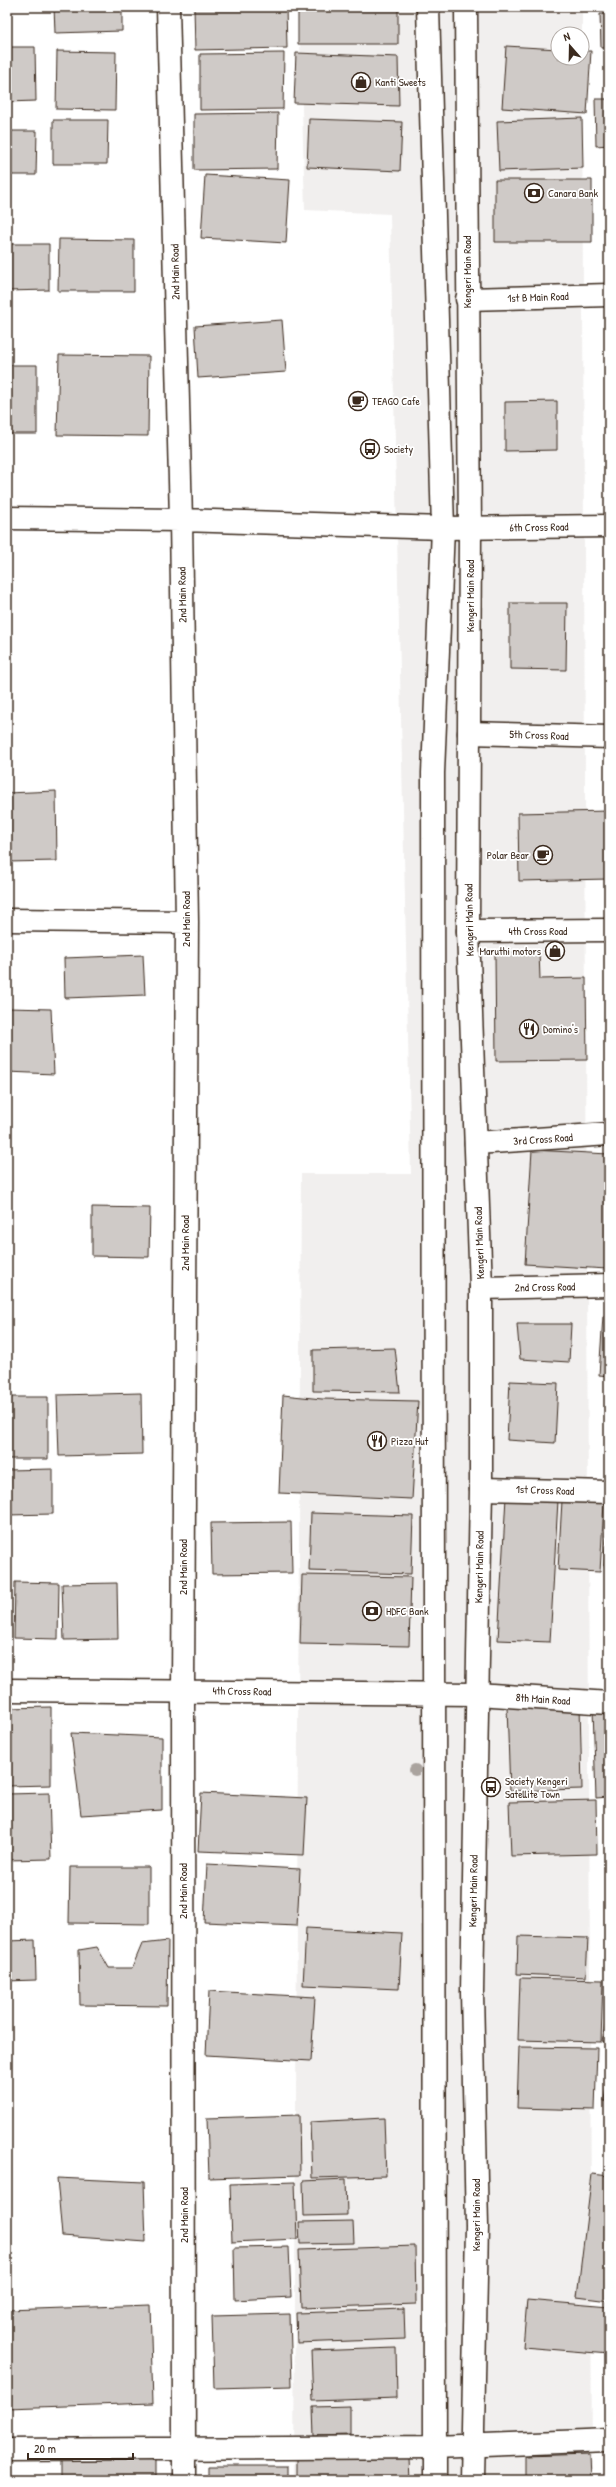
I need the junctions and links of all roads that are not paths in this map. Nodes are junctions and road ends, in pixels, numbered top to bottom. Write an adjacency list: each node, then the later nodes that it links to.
1 (168, 7): 7 (street, 2nd Main Road)
2 (428, 7): 9 (street)
3 (466, 7): 5 (street, Kengeri Main Road)
4 (609, 295): 5 (street, 1st B Main Road)
5 (467, 299): 10 (street, Kengeri Main Road)
6 (7, 518): 7 (street, 6th Cross Road)
7 (181, 520): 9 (street, 6th Cross Road); 14 (street, 2nd Main Road)
8 (609, 526): 10 (street, 6th Cross Road)
9 (443, 528): 10 (street, 6th Cross Road); 25 (street)
10 (470, 529): 11 (street, Kengeri Main Road)
11 (469, 733): 12 (street, 5th Cross Road); 16 (street, Kengeri Main Road)
12 (609, 737)
13 (7, 920): 14 (street)
14 (187, 922): 24 (street, 2nd Main Road)
15 (609, 930): 16 (street, 4th Cross Road)
16 (468, 931): 18 (street, Kengeri Main Road)
17 (609, 1134): 18 (street, 3rd Cross Road)
18 (476, 1143): 20 (street, Kengeri Main Road)
19 (609, 1285): 20 (street, 2nd Cross Road)
20 (481, 1288): 21 (street, Kengeri Main Road)
21 (481, 1489): 22 (street, 1st Cross Road); 26 (street, Kengeri Main Road)
22 (609, 1492)
23 (7, 1690): 24 (street, 4th Cross Road)
24 (183, 1691): 25 (street, 4th Cross Road); 31 (street, 2nd Main Road)
25 (435, 1693): 26 (street, 4th Cross Road); 30 (street)
26 (477, 1694): 27 (street, 8th Main Road); 29 (street, Kengeri Main Road)
27 (609, 1703)
28 (609, 2440): 29 (street)
29 (471, 2446): 30 (street); 35 (street, Kengeri Main Road)
30 (435, 2447): 31 (street); 34 (street)
31 (184, 2449): 32 (street); 33 (street, 2nd Main Road)
32 (7, 2450)
33 (184, 2480)
34 (435, 2480)
35 (472, 2480)

